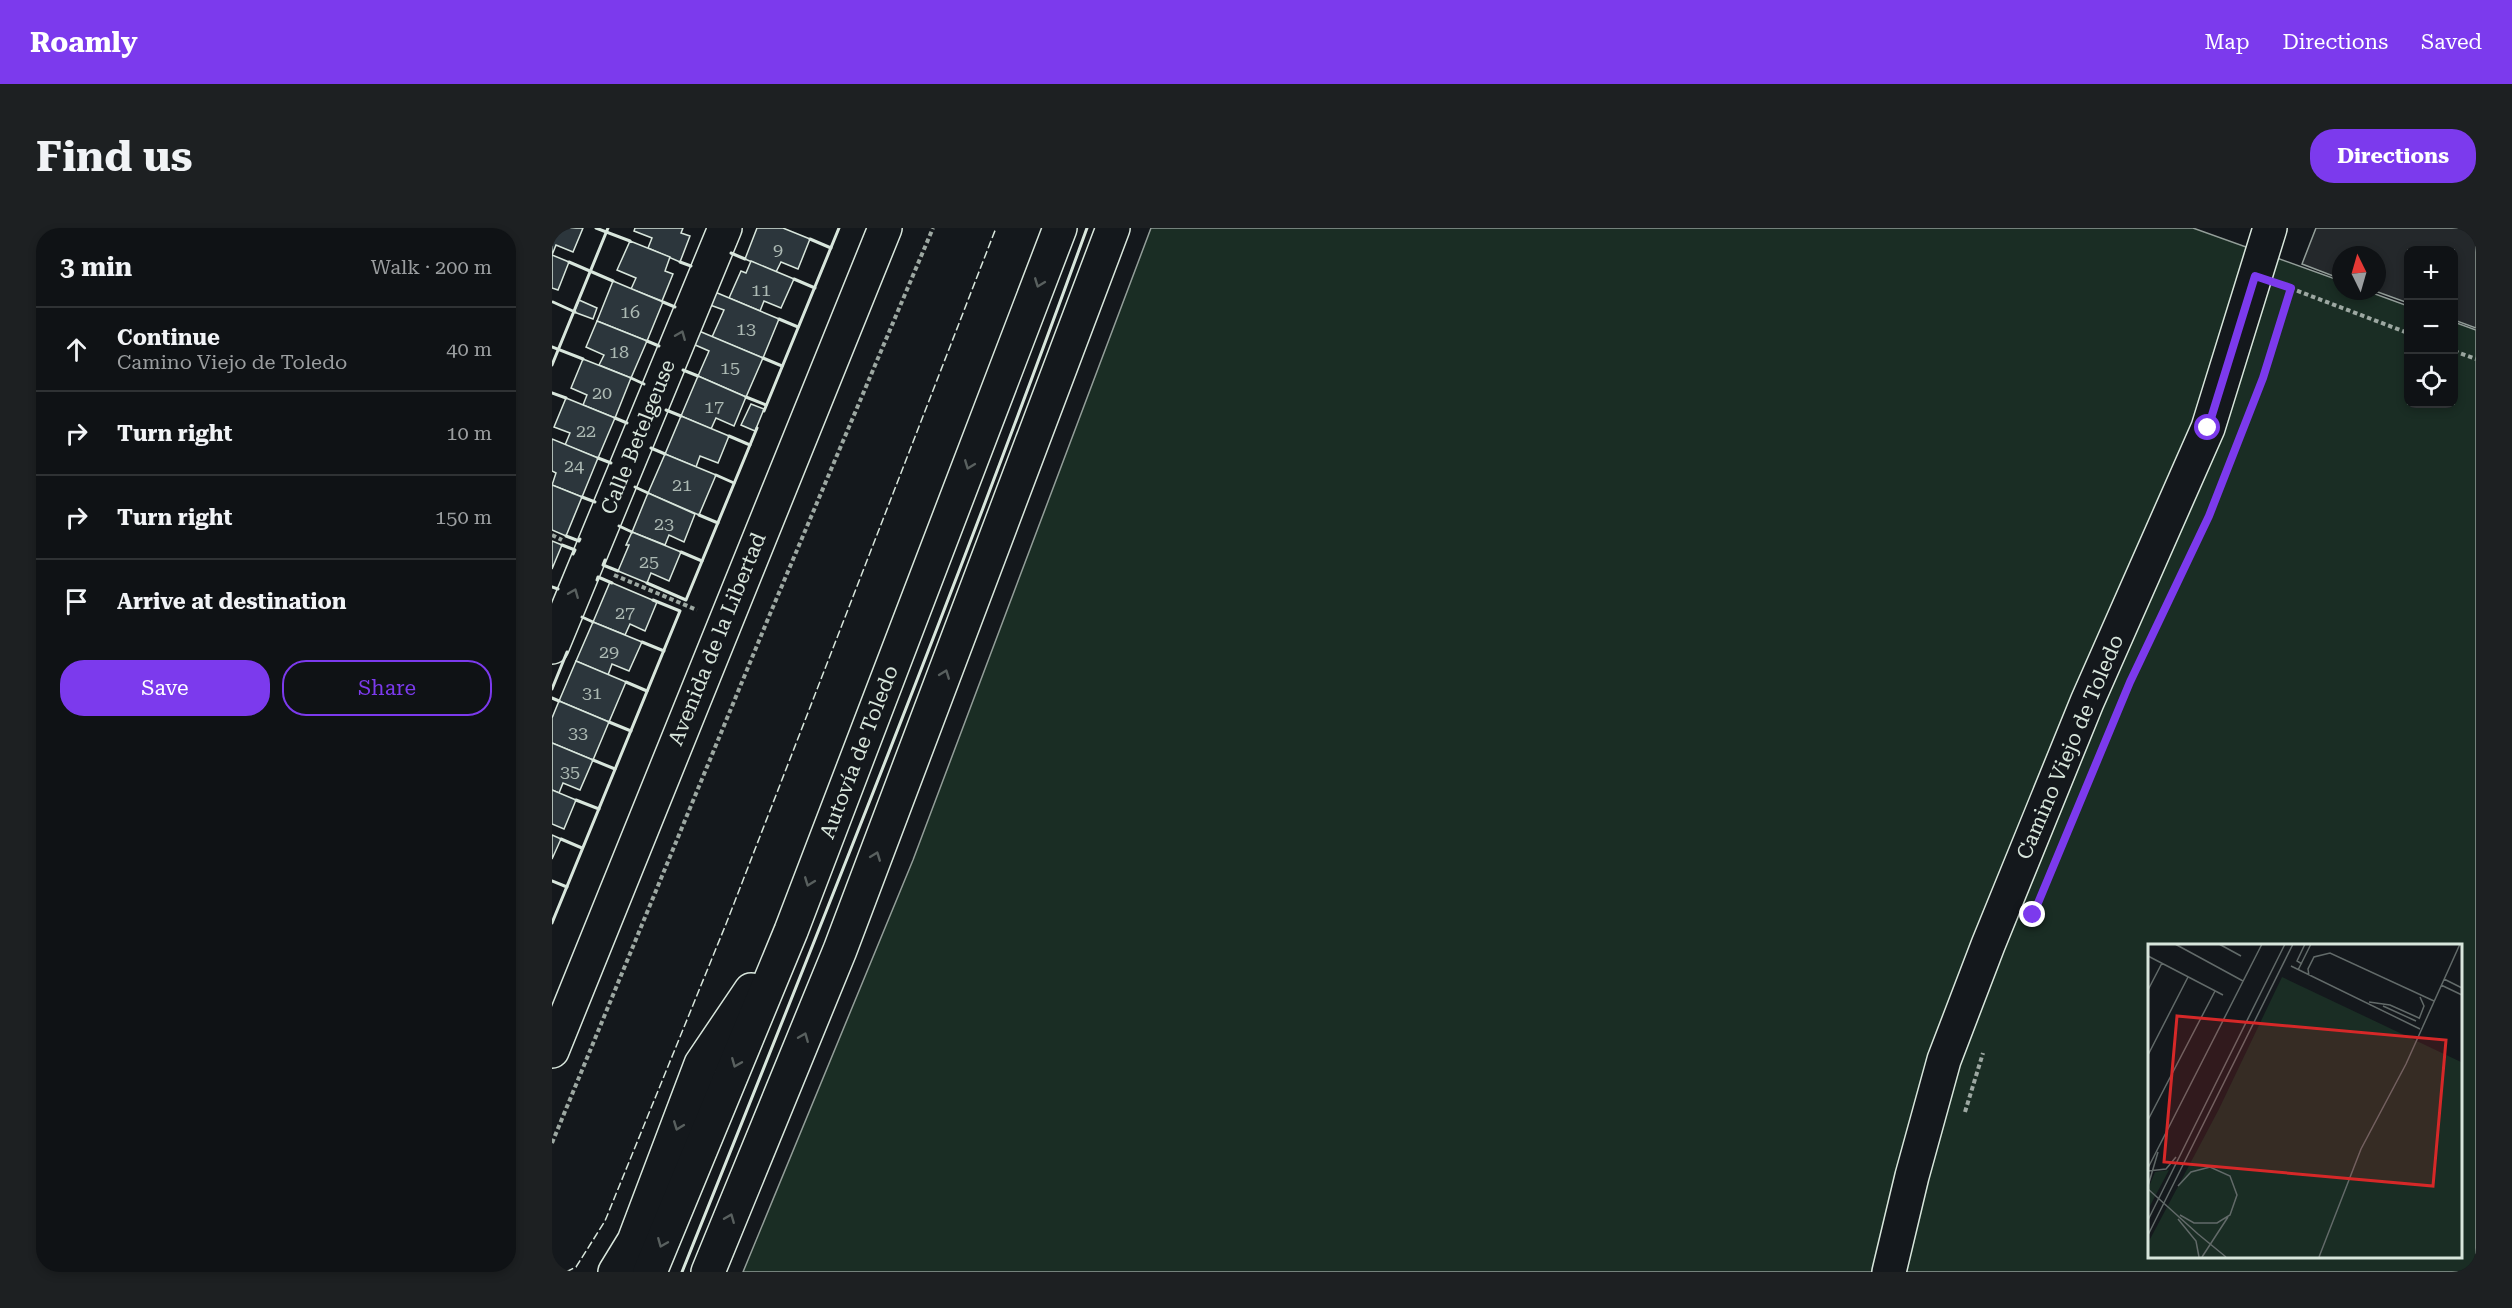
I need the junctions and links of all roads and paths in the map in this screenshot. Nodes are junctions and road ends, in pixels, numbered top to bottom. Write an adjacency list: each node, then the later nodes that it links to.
1 (725, 228): 15 (main road, Calle Betelgeuse, one-way to 1)
2 (885, 228): 21 (main road, Avenida de la Libertad)
3 (933, 228): 23 (path)
4 (1060, 228): 19 (main road, Autovía de Toledo, one-way to 19)
5 (1113, 228): 26 (main road, one-way to 5)
6 (2270, 228): 7 (main road, Camino Viejo de Toledo)
7 (2255, 276): 8 (path); 27 (main road, Camino Viejo de Toledo)
8 (2291, 288): 9 (path); 12 (path)
9 (2404, 331)
10 (2458, 352): 11 (path)
11 (2476, 359)
12 (2242, 431)
13 (2230, 463): 16 (path)
14 (552, 536): 15 (path)
15 (586, 563): 17 (path); 18 (main road, Calle Betelgeuse, one-way to 15)
16 (2174, 589)
17 (697, 610)
18 (552, 647)
19 (791, 931): 24 (main road, one-way to 24); 25 (main road, Autovía de Toledo, one-way to 25)
20 (1985, 1047): 22 (path)
21 (552, 1051)
22 (1963, 1121)
23 (552, 1143)
24 (615, 1272)
25 (650, 1272)
26 (708, 1272)
27 (1889, 1272)

